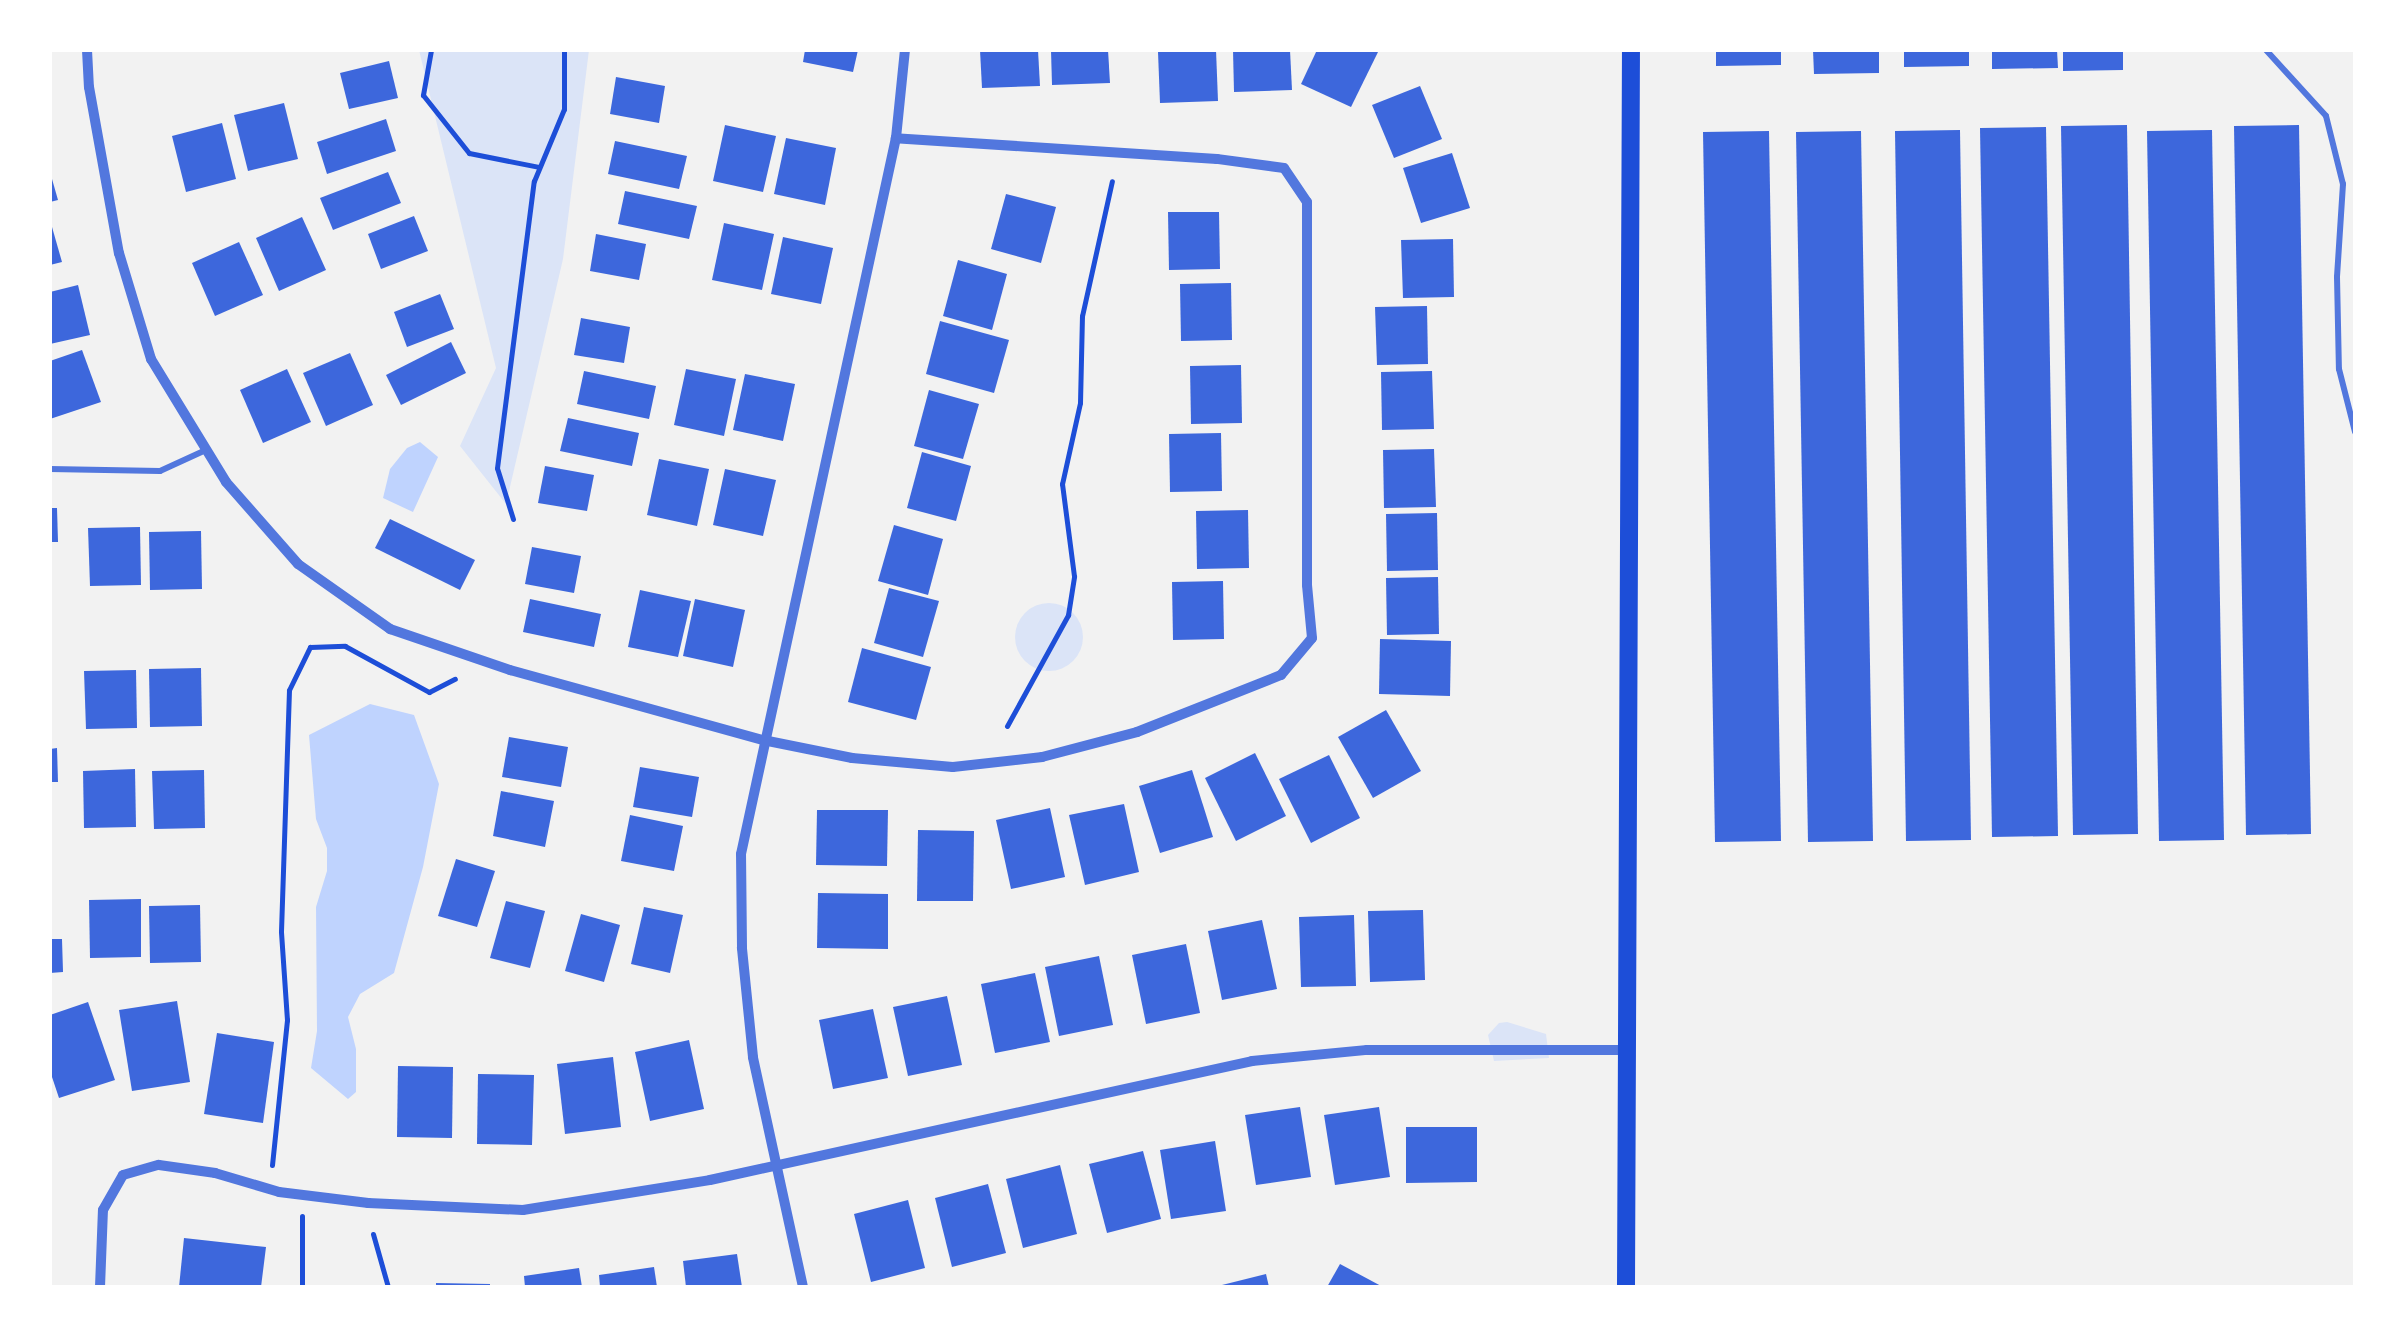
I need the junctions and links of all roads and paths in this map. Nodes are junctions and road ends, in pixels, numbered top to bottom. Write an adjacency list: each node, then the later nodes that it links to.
1 (88, 50): 11 (street)
2 (431, 50): 8 (path)
3 (564, 50): 8 (path)
4 (905, 50): 7 (street)
5 (1631, 50): 17 (main road)
6 (2266, 50): 10 (lane)
7 (896, 138): 16 (street); 16 (street)
8 (540, 168): 13 (path)
9 (1112, 181): 15 (path)
10 (2355, 432)
11 (206, 450): 12 (lane); 16 (street)
12 (50, 469)
13 (513, 519)
14 (456, 679): 19 (path)
15 (1007, 726)
16 (763, 740): 18 (street)
17 (1627, 1050): 18 (street); 26 (main road)
18 (777, 1165): 22 (street); 25 (street)
19 (272, 1166)
20 (302, 1216): 23 (path)
21 (373, 1234): 24 (path)
22 (100, 1287)
23 (302, 1287)
24 (388, 1287)
25 (803, 1287)
26 (1626, 1287)

